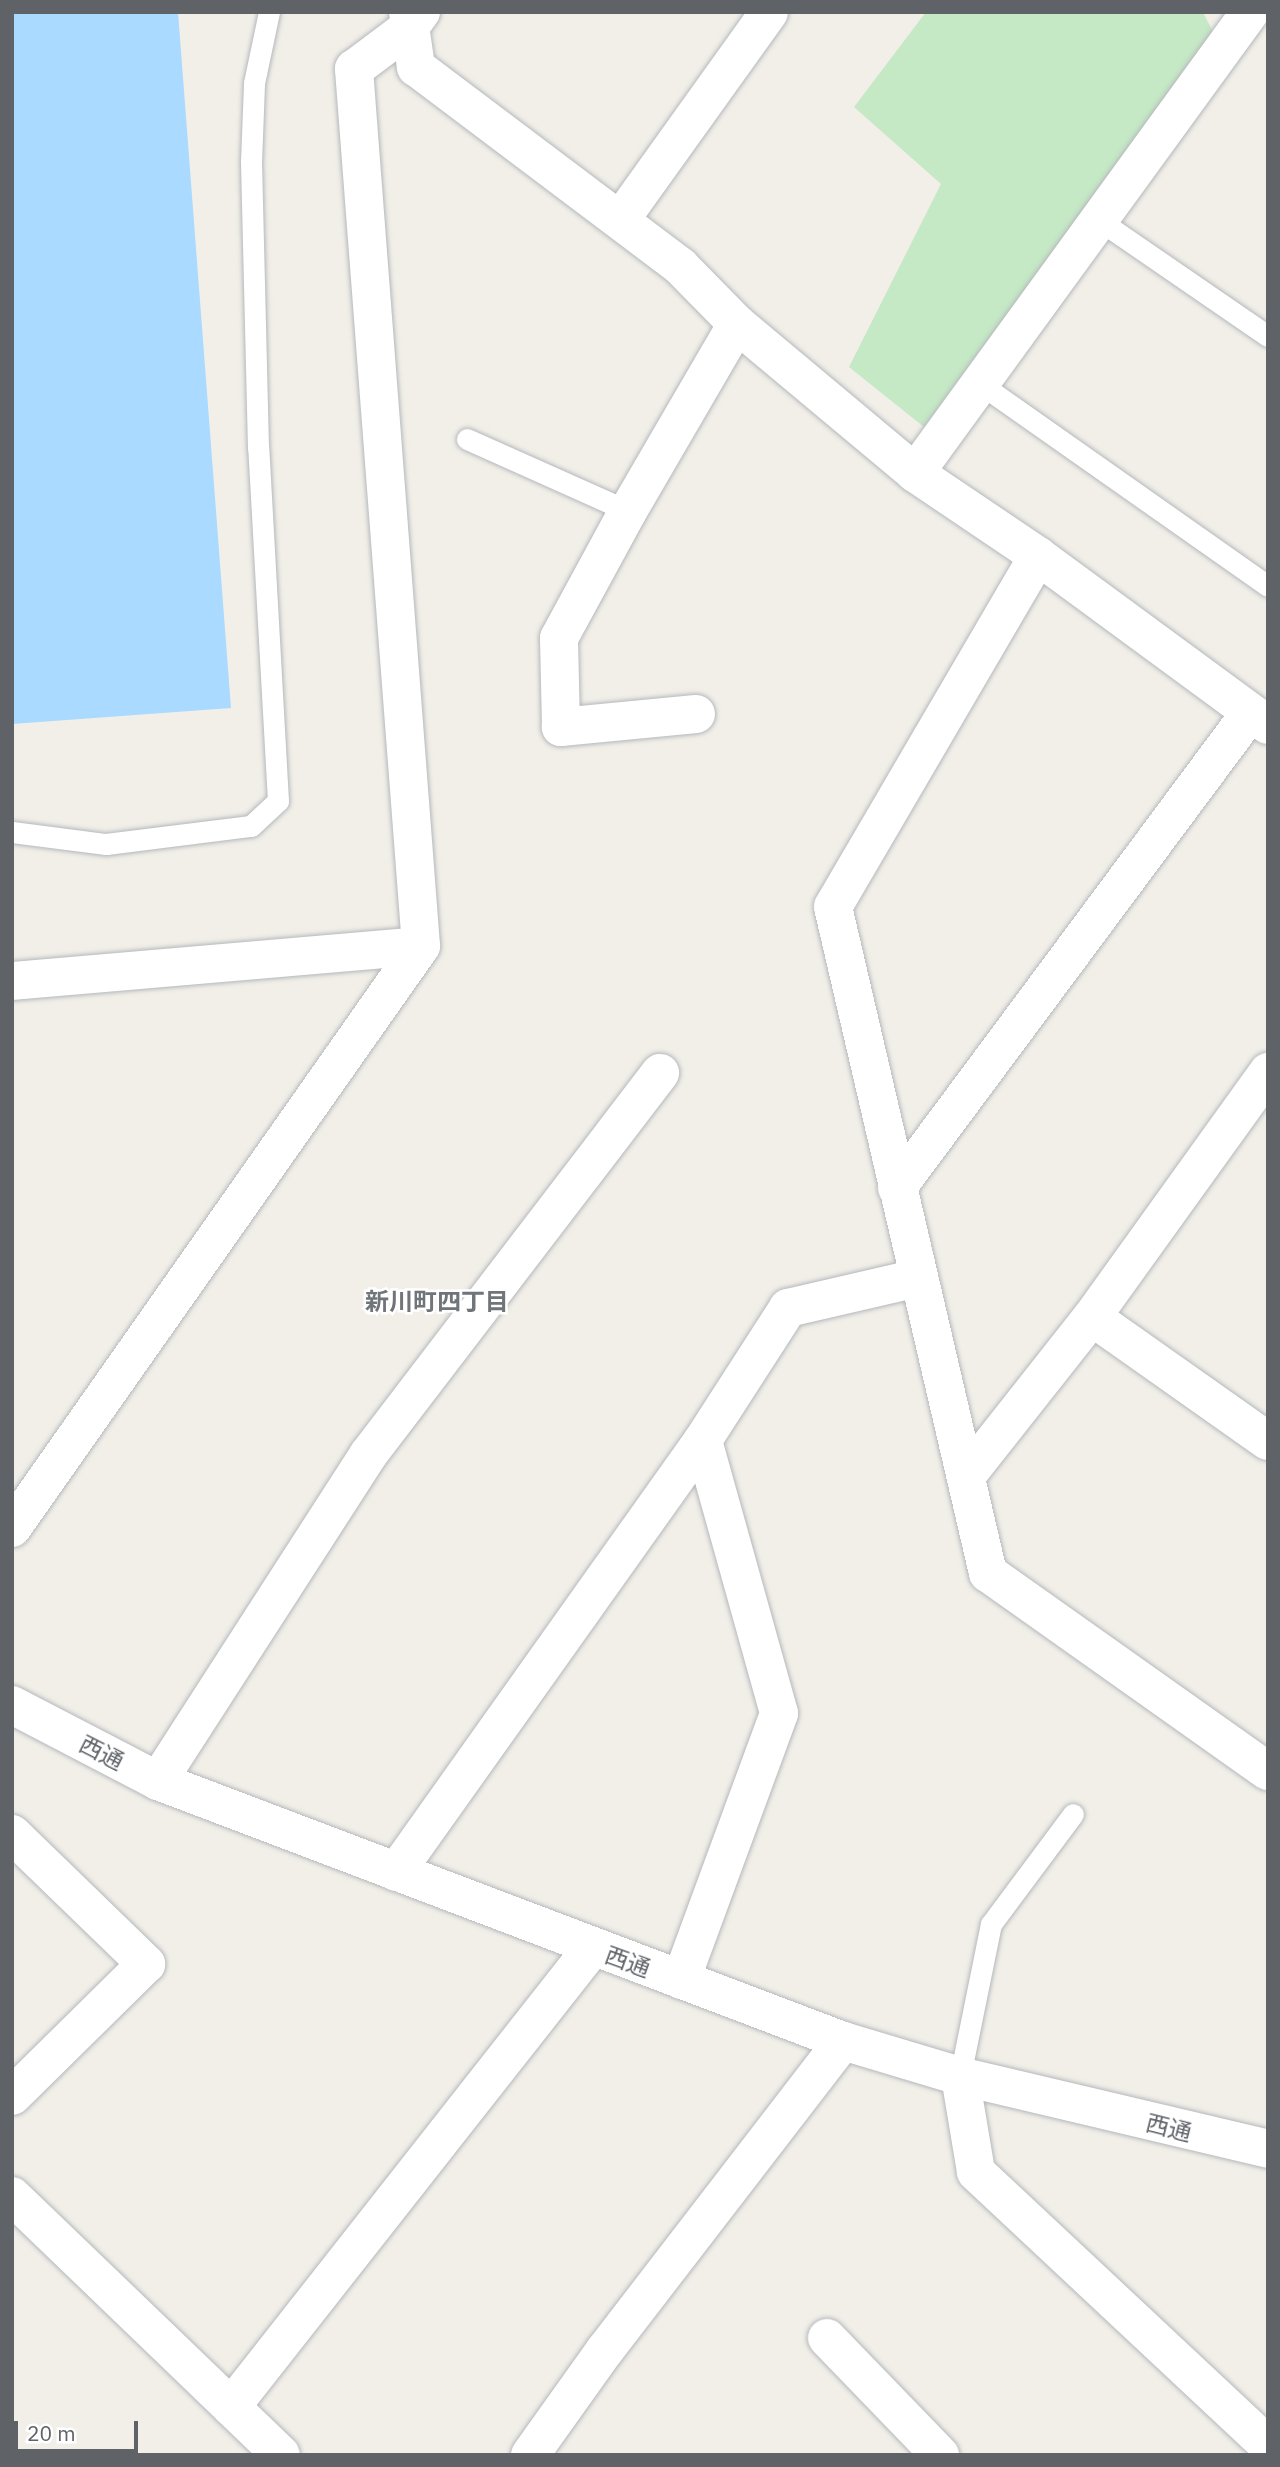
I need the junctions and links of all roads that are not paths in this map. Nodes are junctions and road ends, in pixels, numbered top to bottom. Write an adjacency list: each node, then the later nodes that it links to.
1 (269, 12): 18 (lane)
2 (769, 12): 6 (street)
3 (1251, 12): 5 (street); 7 (street)
4 (413, 17): 6 (street); 19 (street)
5 (1268, 37)
6 (621, 219): 8 (street)
7 (1099, 220): 9 (lane); 10 (street)
8 (737, 324): 12 (street); 13 (street)
9 (1268, 336)
10 (979, 383): 12 (street); 15 (lane)
11 (467, 439): 13 (lane)
12 (915, 473): 14 (street)
13 (628, 510): 16 (street)
14 (1038, 556): 17 (street); 23 (street)
15 (1268, 586)
16 (696, 714)
17 (1259, 719): 23 (street)
18 (12, 832)
19 (421, 946): 20 (street); 29 (street)
20 (12, 981)
21 (1268, 1072): 25 (street)
22 (660, 1073): 32 (street)
23 (897, 1188): 24 (street)
24 (918, 1278): 26 (street); 28 (street)
25 (1092, 1317): 27 (street); 28 (street)
26 (703, 1440): 35 (street); 37 (street)
27 (1268, 1441)
28 (967, 1475): 31 (street)
29 (12, 1528)
30 (15, 1713): 32 (street, 西通)
31 (1268, 1770)
32 (158, 1781): 35 (street, 西通)
33 (1073, 1814): 39 (lane)
34 (12, 1834): 40 (street)
35 (396, 1872): 36 (street, 西通)
36 (592, 1948): 37 (street, 西通); 44 (street)
37 (681, 1980): 38 (street, 西通)
38 (843, 2041): 39 (street, 西通); 47 (street)
39 (960, 2077): 41 (street, 西通); 45 (street)
40 (12, 2096)
41 (1268, 2149)
42 (12, 2196): 44 (street)
43 (827, 2338): 48 (street)
44 (231, 2407): 46 (street)
45 (1268, 2445)
46 (281, 2455)
47 (530, 2455)
48 (940, 2455)

